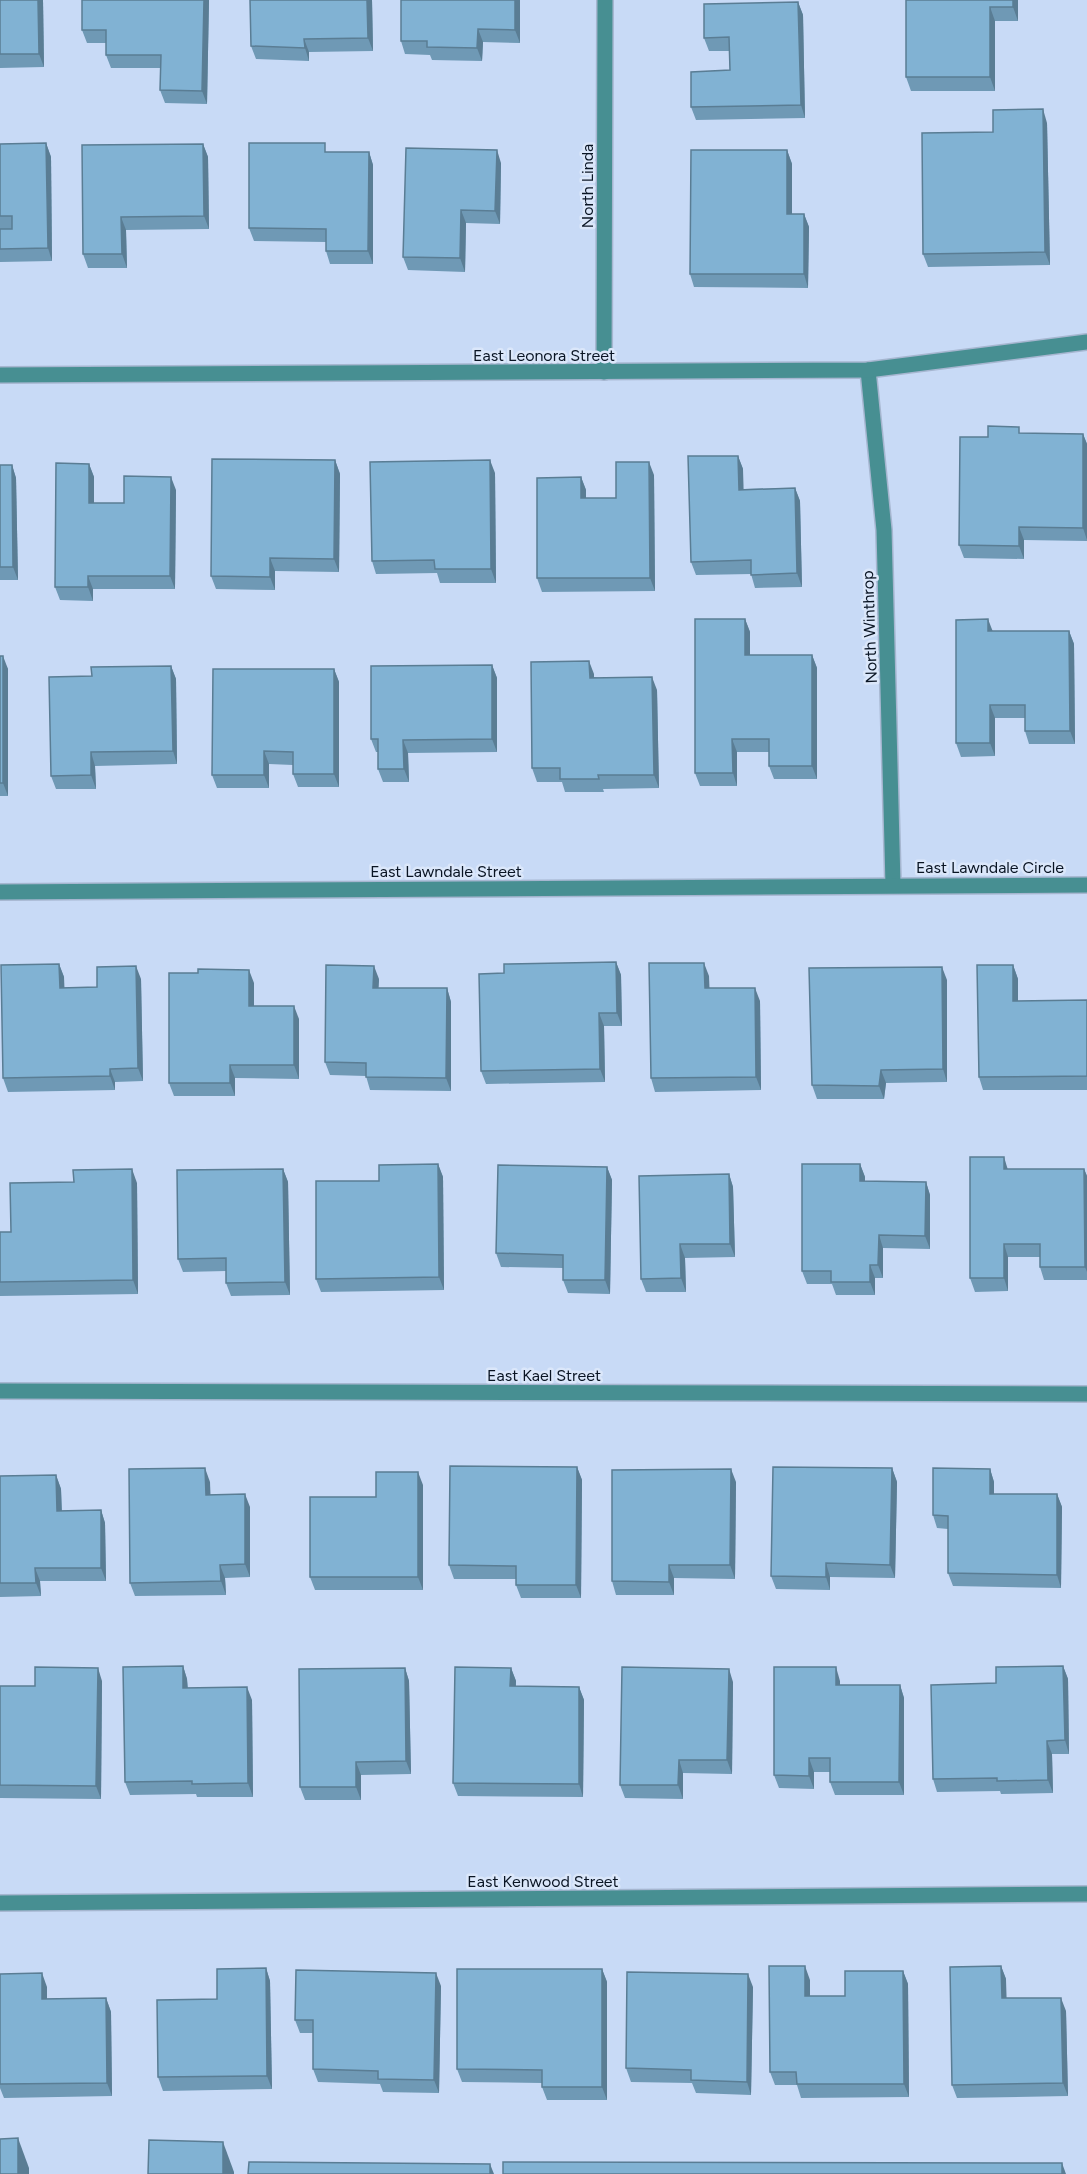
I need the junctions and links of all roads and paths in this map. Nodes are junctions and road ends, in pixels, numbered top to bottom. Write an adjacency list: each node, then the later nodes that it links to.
1 (605, 0): 4 (street, North Linda)
2 (1087, 342): 3 (street, East Leonora Street)
3 (868, 370): 4 (street, East Leonora Street); 6 (street, North Winthrop)
4 (604, 372): 5 (street, East Leonora Street)
5 (0, 375)
6 (893, 885): 7 (street, East Lawndale Circle); 8 (street, East Lawndale Street)
7 (1087, 885)
8 (0, 892)
9 (0, 1391): 10 (street, East Kael Street)
10 (1087, 1394)
11 (1087, 1894): 12 (street, East Kenwood Street)
12 (0, 1903)

